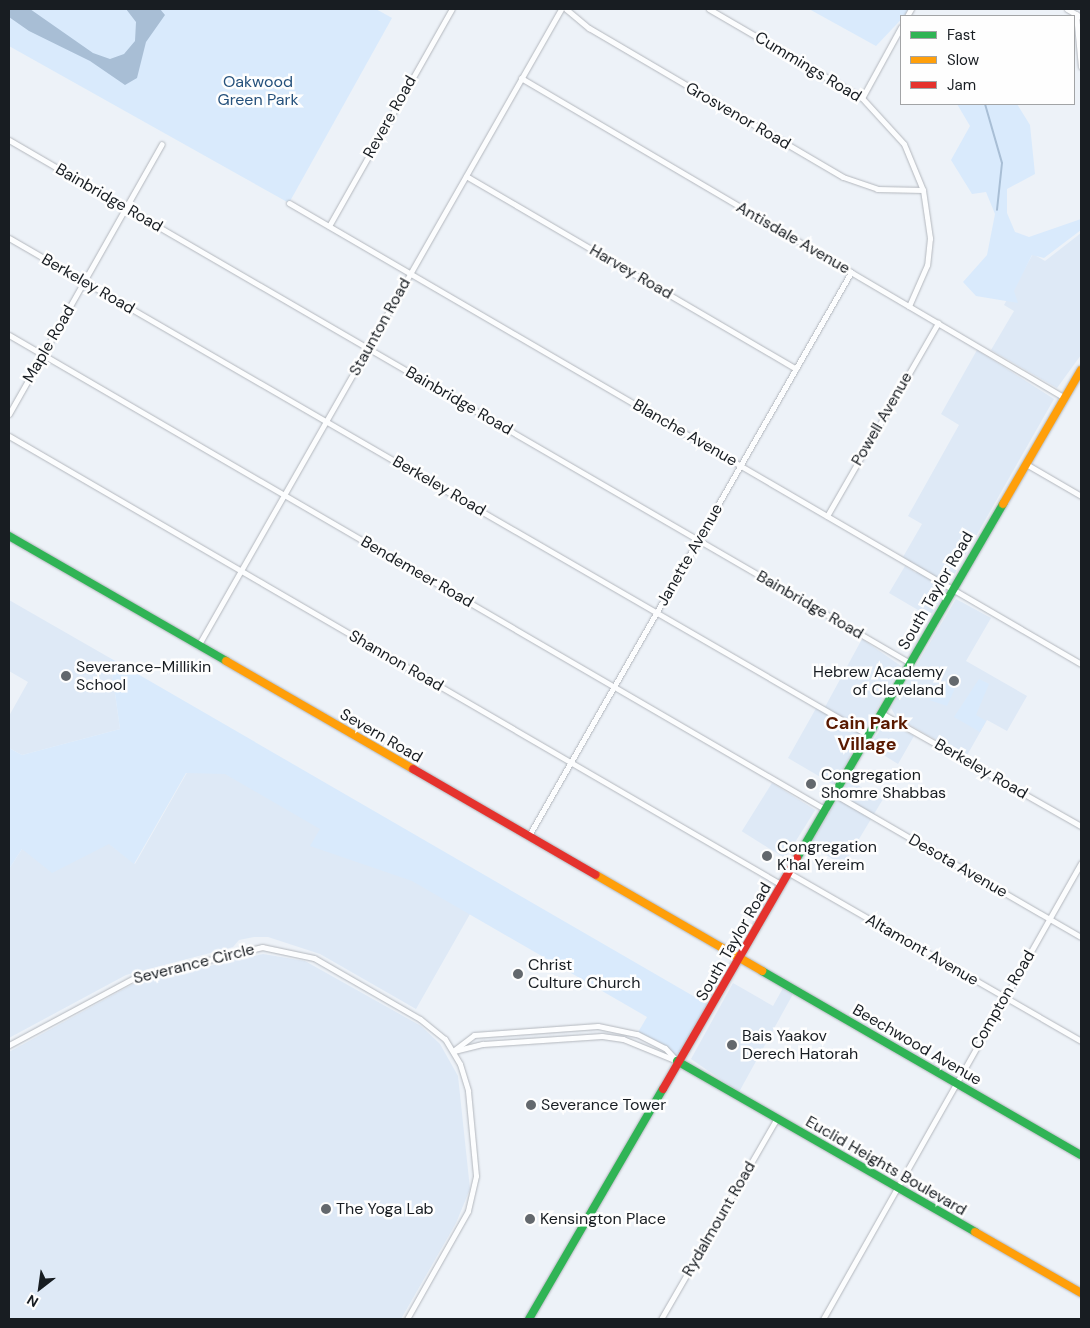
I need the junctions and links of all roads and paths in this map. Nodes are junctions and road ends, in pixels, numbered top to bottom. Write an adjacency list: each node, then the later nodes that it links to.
1 (451, 9): 18 (street, Revere Road)
2 (561, 9): 10 (street, Staunton Road)
3 (566, 9): 15 (street, Grosvenor Road)
4 (709, 9): 11 (street, Cummings Road)
5 (1067, 9): 6 (street)
6 (1076, 14): 7 (street); 9 (street)
7 (1081, 17)
8 (900, 29): 11 (street)
9 (1081, 67)
10 (521, 78): 14 (street, Staunton Road); 21 (street, Antisdale Avenue)
11 (862, 98): 15 (street, Cummings Road)
12 (9, 140): 17 (street, Bainbridge Road)
13 (162, 144): 17 (street, Maple Road)
14 (466, 176): 20 (street, Staunton Road); 28 (street, Harvey Road)
15 (923, 190): 23 (street, Cummings Road)
16 (289, 203): 18 (street, Blanche Avenue)
17 (126, 208): 22 (street, Maple Road); 26 (street, Bainbridge Road)
18 (329, 226): 20 (street, Blanche Avenue)
19 (9, 238): 22 (street, Berkeley Road)
20 (410, 272): 26 (street, Staunton Road); 35 (street, Blanche Avenue)
21 (851, 272): 23 (street, Antisdale Avenue); 28 (street, Janette Avenue)
22 (84, 282): 27 (street, Maple Road); 32 (street, Berkeley Road)
23 (909, 306): 24 (street, Antisdale Avenue)
24 (938, 323): 30 (street, Antisdale Avenue); 38 (street, Powell Avenue)
25 (9, 335): 27 (street, Bendemeer Road)
26 (368, 348): 32 (street, Staunton Road); 40 (street, Bainbridge Road)
27 (42, 355): 31 (street, Maple Road); 36 (street, Bendemeer Road)
28 (796, 369): 35 (street, Janette Avenue)
29 (1081, 370): 30 (street, South Taylor Road)
30 (1065, 398): 34 (street, South Taylor Road)
31 (9, 414)
32 (327, 421): 36 (street, Staunton Road); 43 (street, Berkeley Road)
33 (9, 436): 41 (street, Shannon Road)
34 (1026, 464): 37 (street); 42 (street, South Taylor Road)
35 (740, 466): 38 (street, Blanche Avenue); 40 (street, Janette Avenue)
36 (284, 494): 41 (street, Staunton Road); 47 (street, Bendemeer Road)
37 (1081, 496)
38 (827, 516): 42 (street, Blanche Avenue)
39 (9, 536): 44 (street, Severn Road)
40 (699, 540): 43 (street, Janette Avenue); 45 (street, Bainbridge Road)
41 (241, 571): 44 (street, Staunton Road); 50 (street, Shannon Road)
42 (952, 590): 45 (street, South Taylor Road); 46 (street, Blanche Avenue)
43 (657, 613): 47 (street, Janette Avenue); 49 (street, Berkeley Road)
44 (198, 646): 54 (street, Severn Road)
45 (910, 663): 48 (street, South Taylor Road)
46 (1081, 664)
47 (614, 687): 50 (street, Janette Avenue); 52 (street, Bendemeer Road)
48 (881, 712): 49 (street, South Taylor Road); 53 (street, Berkeley Road)
49 (868, 735): 51 (street, South Taylor Road)
50 (571, 762): 54 (street, Janette Avenue); 57 (street, Shannon Road)
51 (834, 794): 52 (street, South Taylor Road); 58 (street, Desota Avenue)
52 (826, 810): 56 (street, South Taylor Road)
53 (1081, 826)
54 (528, 837): 60 (street, Severn Road)
55 (1081, 863): 58 (street, Compton Road)
56 (789, 874): 57 (street, South Taylor Road); 61 (street, Altamont Avenue)
57 (782, 885): 60 (street, South Taylor Road)
58 (1049, 919): 59 (street, Desota Avenue); 61 (street, Compton Road)
59 (1081, 937)
60 (739, 959): 65 (street, South Taylor Road); 66 (street, Beechwood Avenue)
61 (1005, 997): 62 (street, Altamont Avenue); 66 (street, Compton Road)
62 (1081, 1041)
63 (9, 1045): 64 (street, Severance Circle)
64 (453, 1051): 65 (street); 65 (street); 71 (street, Severance Circle)
65 (677, 1061): 67 (street, Euclid Heights Boulevard); 72 (street, South Taylor Road)
66 (956, 1083): 68 (street, Beechwood Avenue); 69 (street, Compton Road)
67 (776, 1120): 69 (street, Euclid Heights Boulevard); 73 (street, Rydalmount Road)
68 (1081, 1155)
69 (895, 1188): 70 (street, Euclid Heights Boulevard); 74 (street, Compton Road)
70 (1081, 1293)
71 (407, 1319)
72 (529, 1319)
73 (662, 1319)
74 (823, 1319)

